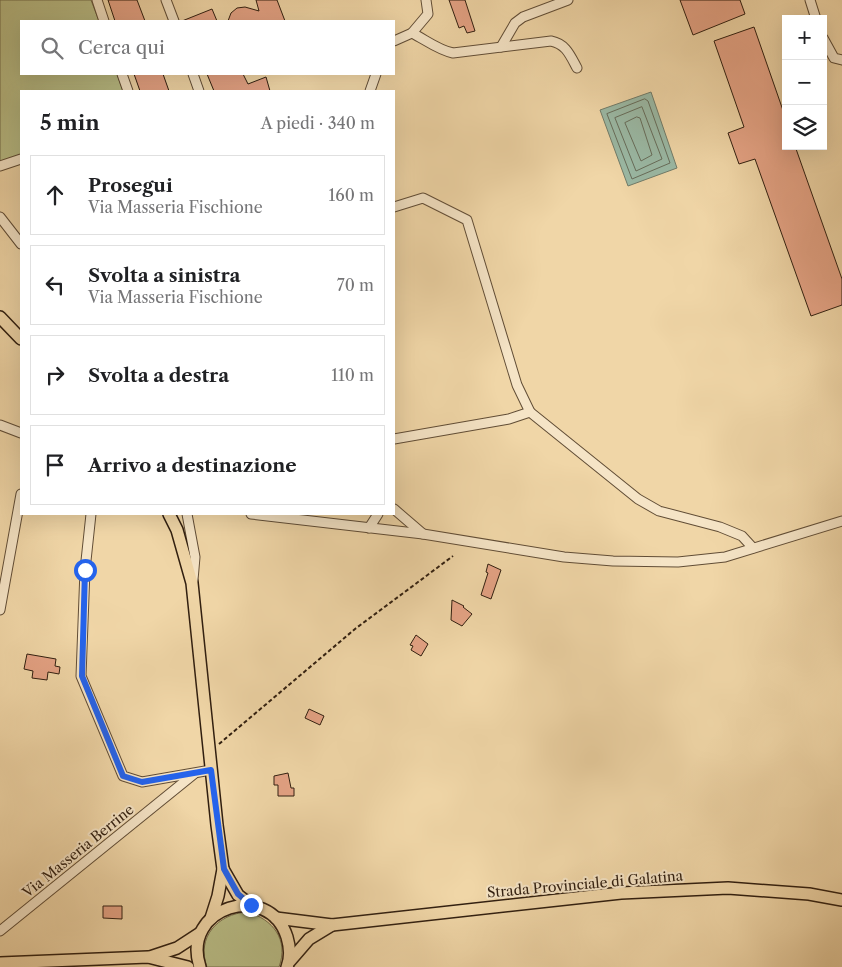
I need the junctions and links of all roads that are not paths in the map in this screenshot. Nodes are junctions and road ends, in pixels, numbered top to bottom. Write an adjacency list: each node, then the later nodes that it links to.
1 (97, 0): 7 (street)
2 (166, 0): 8 (street)
3 (426, 0): 9 (street)
4 (568, 0): 12 (street)
5 (810, 0): 6 (street)
6 (815, 15)
7 (104, 20)
8 (174, 20)
9 (412, 33): 10 (street); 12 (street)
10 (395, 41)
11 (827, 45): 13 (street)
12 (501, 47): 14 (street)
13 (842, 60)
14 (576, 68)
15 (122, 75): 18 (street)
16 (192, 75): 19 (street)
17 (376, 75): 20 (street)
18 (128, 90)
19 (199, 90)
20 (370, 90)
21 (20, 159): 22 (street)
22 (0, 166)
23 (395, 207): 28 (street)
24 (0, 217): 25 (street)
25 (20, 243)
26 (0, 317): 27 (main road)
27 (20, 338)
28 (530, 412): 31 (street); 42 (street)
29 (0, 425): 30 (street)
30 (20, 433)
31 (395, 439)
32 (20, 500): 44 (street)
33 (395, 510): 41 (street)
34 (91, 515): 46 (street)
35 (170, 515): 43 (main road)
36 (187, 515): 43 (street)
37 (258, 515): 40 (street)
38 (377, 515): 40 (street)
39 (842, 521): 42 (street)
40 (369, 528): 41 (street)
41 (423, 534): 42 (street)
42 (753, 548)
43 (192, 583): 45 (main road)
44 (0, 610)
45 (211, 770): 46 (street); 47 (main road)
46 (196, 773): 53 (street, Via Masseria Berrine)
47 (224, 869): 49 (main road); 50 (main road)
48 (842, 900): 52 (main road, Strada Provinciale di Galatina)
49 (251, 905): 50 (main road); 51 (main road, Strada Provinciale di Galatina)
50 (211, 918): 54 (main road)
51 (276, 918): 52 (main road, Strada Provinciale di Galatina); 57 (main road, Strada Provinciale di Galatina)
52 (332, 925): 57 (main road, Strada Provinciale di Galatina)
53 (0, 932)
54 (200, 933): 55 (main road); 59 (main road)
55 (148, 957): 56 (main road); 58 (main road)
56 (0, 962)
57 (288, 964)
58 (188, 967)
59 (200, 967)

